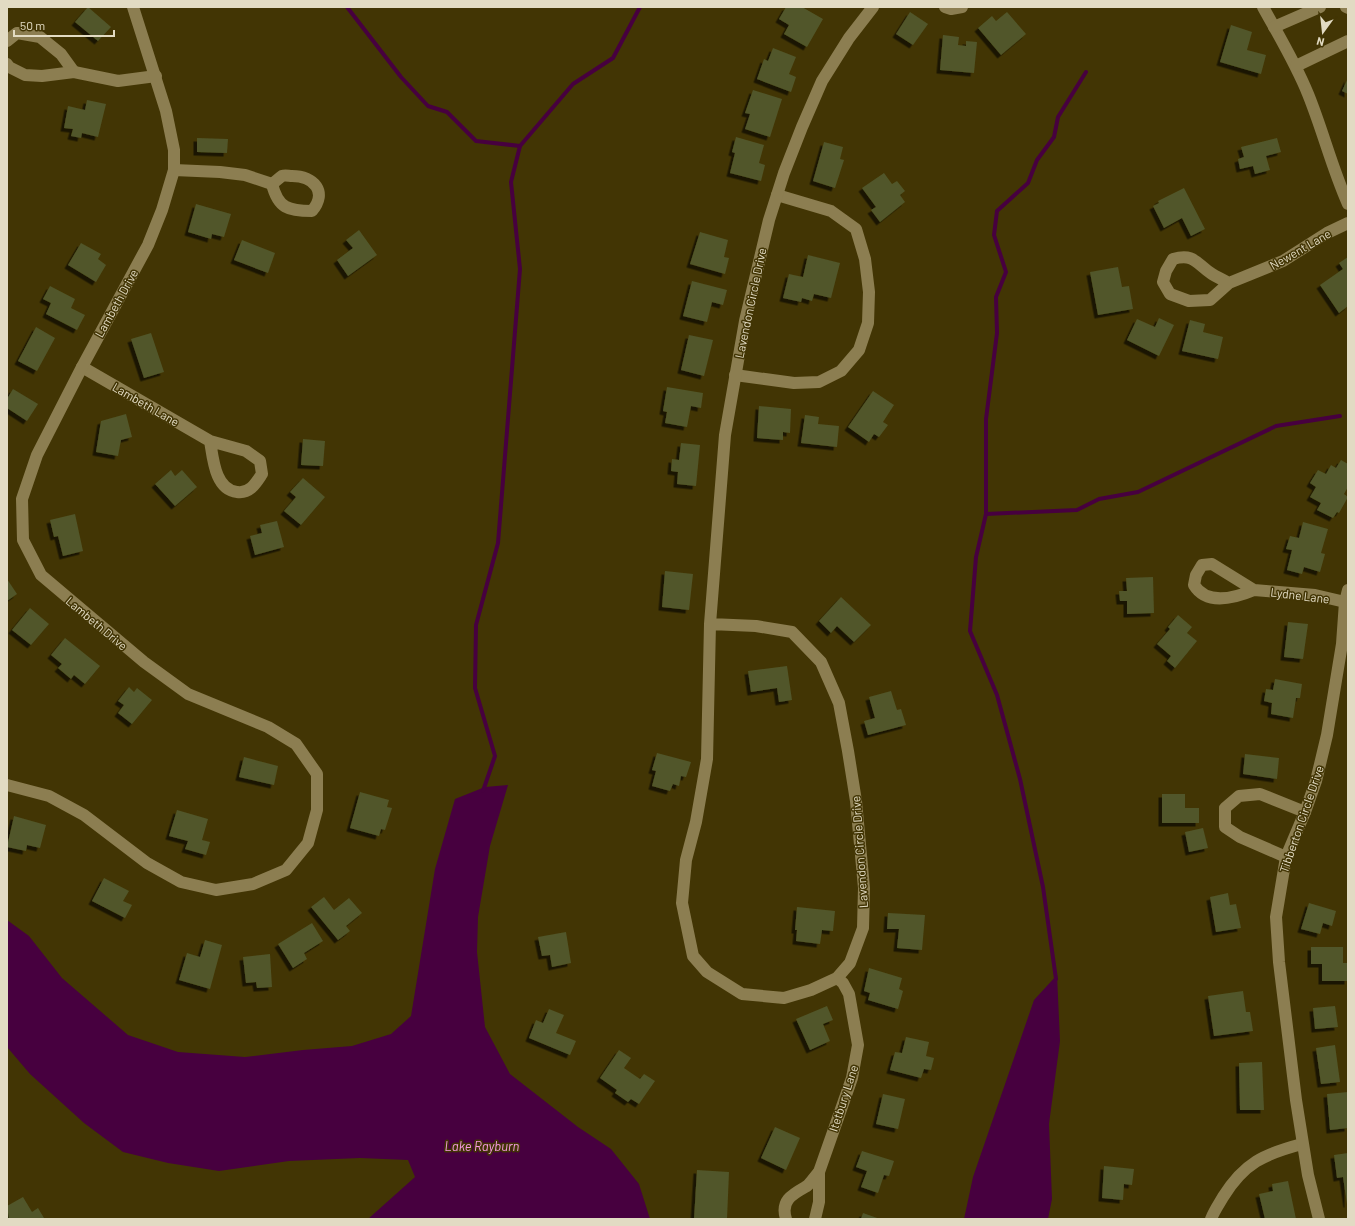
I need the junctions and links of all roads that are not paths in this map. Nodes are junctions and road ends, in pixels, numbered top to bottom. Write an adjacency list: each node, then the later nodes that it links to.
1 (133, 7): 13 (street, Lambeth Drive)
2 (873, 7): 16 (street, Lavendon Circle Drive)
3 (945, 7): 4 (street)
4 (962, 7)
5 (1263, 7): 7 (street)
6 (1320, 7): 7 (street)
7 (1274, 27): 11 (street)
8 (7, 41): 12 (street)
9 (1348, 41): 11 (street)
10 (7, 64): 12 (street)
11 (1296, 66): 17 (street)
12 (74, 72): 13 (street)
13 (156, 76): 14 (street, Lambeth Drive)
14 (174, 170): 15 (street); 20 (street, Lambeth Drive)
15 (272, 184)
16 (777, 195): 21 (street, Lavendon Circle Drive); 21 (street)
17 (1348, 204)
18 (1348, 223): 19 (street, Newent Lane)
19 (1229, 283): 19 (street, Newent Lane)
20 (82, 367): 22 (street, Lambeth Lane); 27 (street, Lambeth Drive)
21 (735, 375): 26 (street, Lavendon Circle Drive)
22 (210, 442): 22 (street, Lambeth Lane)
23 (1254, 590): 25 (street, Lydne Lane)
24 (1348, 590): 25 (street, Tibberton Circle Drive)
25 (1345, 602): 28 (street, Tibberton Circle Drive)
26 (710, 624): 30 (street, Lavendon Circle Drive); 30 (street, Lavendon Circle Drive)
27 (7, 786)
28 (1305, 812): 29 (street, Tibberton Circle Drive); 29 (street)
29 (1286, 857): 31 (street, Tibberton Circle Drive)
30 (837, 978): 32 (street, Itetbury Lane)
31 (1302, 1144): 35 (street); 36 (street, Tibberton Circle Drive)
32 (819, 1172): 33 (street, Itetbury Lane); 34 (street, Itetbury Lane)
33 (786, 1219)
34 (815, 1219)
35 (1211, 1219)
36 (1319, 1219)

